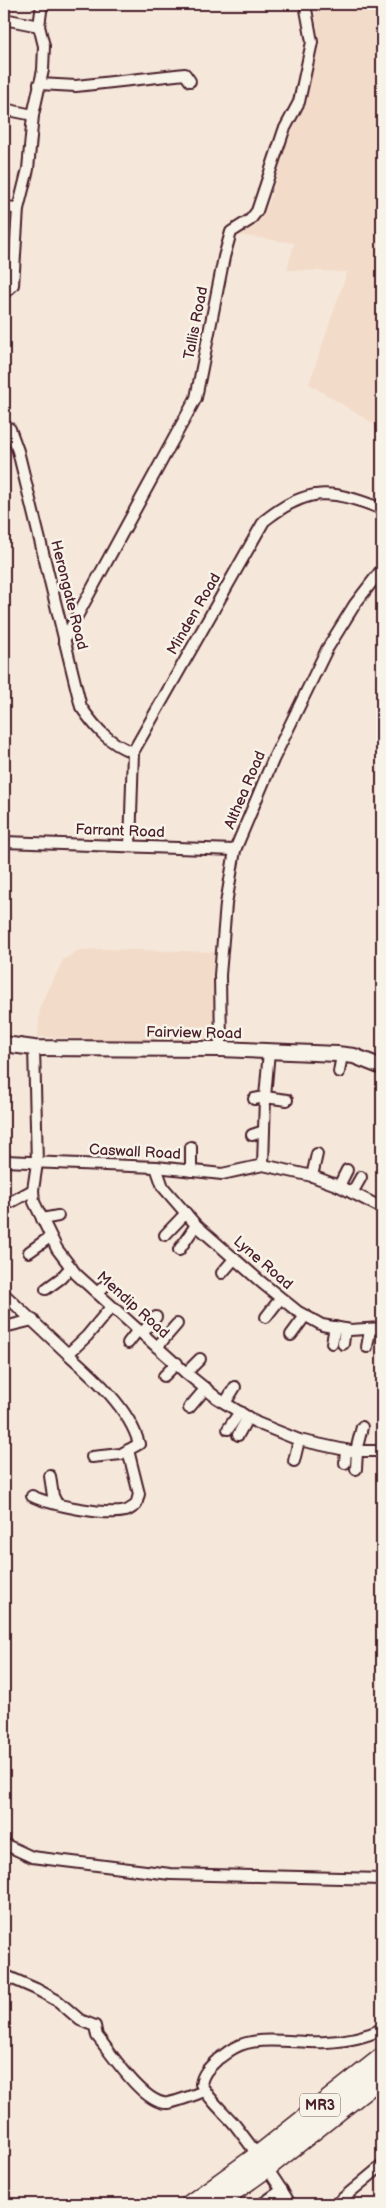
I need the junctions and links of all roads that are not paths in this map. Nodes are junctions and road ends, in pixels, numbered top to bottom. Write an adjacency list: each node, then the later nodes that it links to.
1 (42, 4): 4 (street)
2 (305, 4): 15 (street, Tallis Road)
3 (4, 19): 4 (street)
4 (39, 26): 6 (street)
5 (190, 81): 6 (street)
6 (39, 84): 8 (street)
7 (4, 109): 8 (street)
8 (33, 115): 10 (street)
9 (4, 206): 10 (street)
10 (18, 209): 11 (street)
11 (4, 292)
12 (4, 425): 15 (street, Herongate Road)
13 (382, 509): 16 (street, Minden Road)
14 (382, 570): 19 (street, Althea Road)
15 (64, 640): 16 (street, Herongate Road)
16 (133, 752): 18 (street, Minden Road)
17 (4, 842): 18 (street, Farrant Road)
18 (130, 846): 19 (street, Farrant Road)
19 (235, 850): 22 (street, Althea Road)
20 (4, 1044): 21 (main road, Fairview Road)
21 (34, 1048): 22 (main road, Fairview Road); 35 (street, Mendip Road)
22 (221, 1049): 23 (main road, Fairview Road)
23 (269, 1051): 24 (main road, Fairview Road); 27 (street)
24 (342, 1054): 25 (main road, Fairview Road); 26 (street)
25 (382, 1067)
26 (339, 1072)
27 (265, 1097): 28 (street); 29 (street); 30 (street)
28 (254, 1099)
29 (287, 1100)
30 (264, 1131): 31 (street); 36 (street)
31 (252, 1135)
32 (191, 1147): 39 (street)
33 (317, 1154): 40 (street)
34 (4, 1161): 35 (street, Caswall Road)
35 (37, 1163): 37 (street, Caswall Road); 43 (street, Mendip Road)
36 (263, 1165): 39 (street, Caswall Road); 40 (street)
37 (156, 1167): 39 (street, Caswall Road); 47 (street, Lyne Road)
38 (348, 1170): 42 (street)
39 (191, 1171)
40 (312, 1176): 42 (street)
41 (361, 1177): 44 (street)
42 (339, 1186): 44 (street)
43 (33, 1190): 45 (street); 49 (street, Mendip Road)
44 (352, 1193): 46 (street)
45 (10, 1202)
46 (382, 1208)
47 (186, 1213): 50 (street, Lyne Road); 51 (street)
48 (58, 1216): 49 (street)
49 (42, 1219): 52 (street, Mendip Road)
50 (196, 1225): 53 (street); 55 (street, Lyne Road)
51 (165, 1234)
52 (50, 1237): 54 (street); 56 (street, Mendip Road)
53 (179, 1250)
54 (29, 1252)
55 (235, 1258): 57 (street); 62 (street, Lyne Road)
56 (71, 1267): 59 (street); 61 (street, Mendip Road)
57 (222, 1273)
58 (108, 1283): 61 (street)
59 (46, 1289)
60 (4, 1294): 67 (street)
61 (97, 1294): 63 (street, Mendip Road)
62 (280, 1298): 64 (street); 65 (street, Lyne Road)
63 (111, 1307): 73 (street, Mendip Road); 80 (street)
64 (266, 1316)
65 (305, 1316): 70 (street, Lyne Road); 74 (street)
66 (156, 1317): 73 (street)
67 (33, 1320): 69 (street); 80 (street)
68 (177, 1324): 78 (street)
69 (4, 1327)
70 (340, 1328): 72 (street, Lyne Road); 75 (street); 77 (street)
71 (382, 1328): 72 (street, Lyne Road)
72 (370, 1330): 79 (street)
73 (140, 1332): 76 (street); 78 (street, Mendip Road)
74 (291, 1335)
75 (332, 1342)
76 (128, 1343)
77 (343, 1344)
78 (157, 1346): 82 (street, Mendip Road)
79 (367, 1347)
80 (68, 1354): 94 (street)
81 (200, 1359): 83 (street)
82 (177, 1364): 83 (street, Mendip Road); 84 (street)
83 (186, 1373): 86 (street, Mendip Road)
84 (164, 1376)
85 (235, 1387): 87 (street)
86 (206, 1388): 87 (street, Mendip Road); 88 (street)
87 (225, 1403): 89 (street, Mendip Road)
88 (189, 1408)
89 (244, 1414): 91 (street); 92 (street); 93 (street, Mendip Road)
90 (362, 1427): 95 (street)
91 (228, 1429)
92 (238, 1435)
93 (299, 1440): 95 (street, Mendip Road); 98 (street)
94 (128, 1450): 97 (street); 103 (street)
95 (353, 1451): 96 (street, Mendip Road); 99 (street); 100 (street)
96 (382, 1452)
97 (92, 1457)
98 (294, 1462)
99 (345, 1463)
100 (356, 1469)
101 (50, 1476): 103 (street)
102 (32, 1496): 103 (street)
103 (57, 1504)
104 (4, 1844): 105 (street)
105 (382, 1879)
106 (4, 1975): 110 (street)
107 (382, 2029): 110 (street)
108 (382, 2057): 111 (highway, MR3)
109 (382, 2077): 111 (highway, MR3)
110 (204, 2091): 111 (street)
111 (263, 2161): 113 (street); 114 (highway, MR3); 115 (highway, MR3)
112 (382, 2167): 118 (street)
113 (282, 2190): 116 (street); 117 (street)
114 (190, 2204)
115 (216, 2204)
116 (262, 2204)
117 (290, 2204)
118 (336, 2204)

